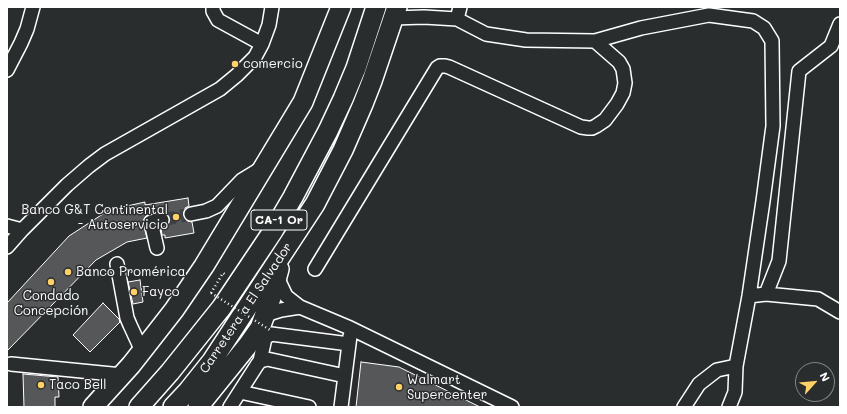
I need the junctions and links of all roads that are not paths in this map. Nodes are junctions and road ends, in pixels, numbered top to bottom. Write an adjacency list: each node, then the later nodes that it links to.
1 (33, 7): 12 (street)
2 (213, 7): 10 (street)
3 (272, 7): 10 (street)
4 (340, 7): 13 (highway)
5 (376, 7): 39 (highway, Carretera a El Salvador / CA-1 Or)
6 (395, 12): 7 (street); 20 (highway, Carretera a El Salvador / CA-1 Or)
7 (459, 13): 9 (street)
8 (840, 24): 11 (street)
9 (595, 41): 22 (street); 25 (street)
10 (262, 44): 17 (street)
11 (836, 44): 24 (street)
12 (7, 70)
13 (263, 167): 14 (street); 31 (highway)
14 (191, 214)
15 (162, 220): 19 (street)
16 (7, 226): 17 (street)
17 (22, 230): 18 (street)
18 (7, 247)
19 (157, 248)
20 (283, 254): 23 (highway); 40 (highway, Carretera a El Salvador / CA-1 Or)
21 (117, 264): 31 (street)
22 (314, 270)
23 (277, 277): 26 (street); 28 (highway)
24 (766, 294): 25 (street); 27 (street)
25 (749, 296): 34 (street)
26 (300, 307): 28 (street); 29 (street)
27 (840, 312)
28 (268, 322): 41 (highway)
29 (350, 328): 30 (street); 45 (street)
30 (349, 344): 32 (street); 36 (street)
31 (142, 351): 35 (highway)
32 (260, 361): 36 (street); 37 (street)
33 (11, 364): 35 (street)
34 (736, 366): 46 (street); 47 (street)
35 (122, 375): 38 (highway)
36 (345, 376): 44 (street)
37 (240, 392): 42 (street); 43 (street)
38 (93, 407)
39 (139, 407)
40 (173, 407)
41 (198, 407)
42 (230, 407)
43 (309, 407)
44 (341, 407)
45 (512, 407)
46 (684, 407)
47 (729, 407)

